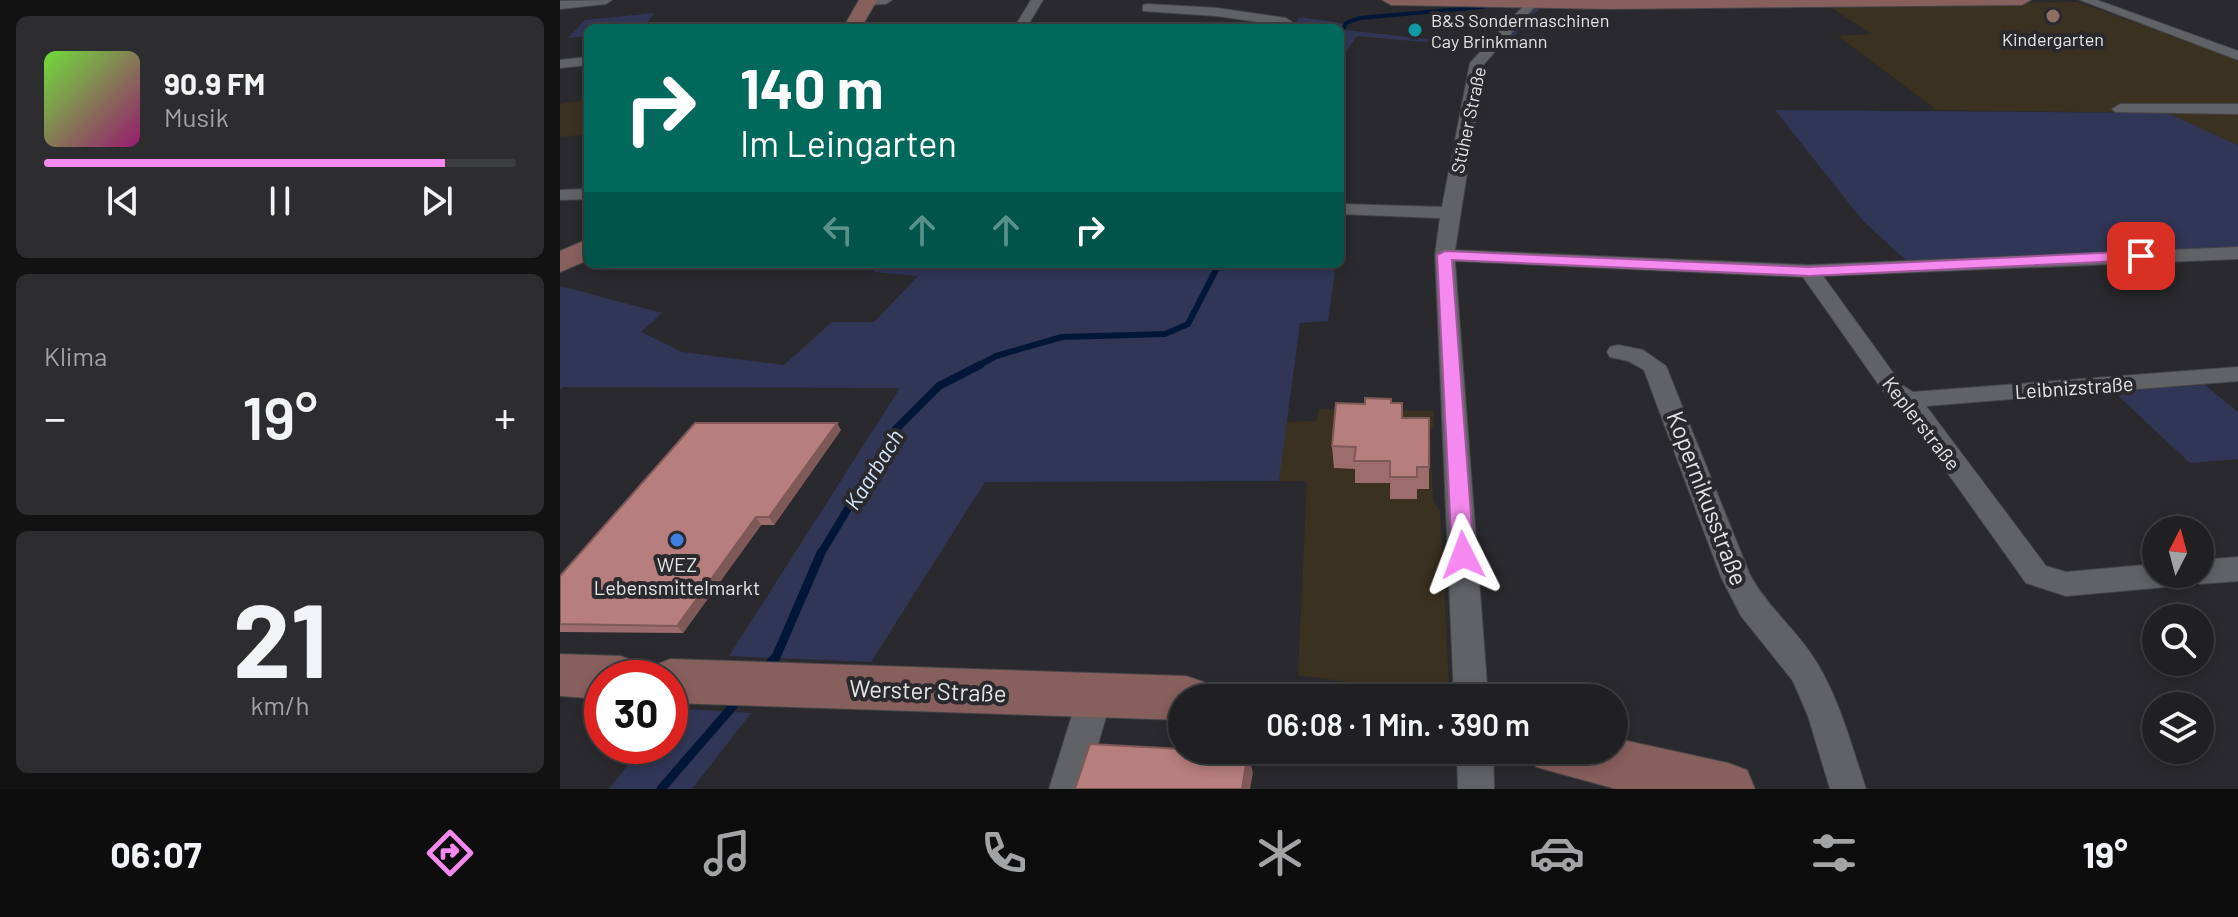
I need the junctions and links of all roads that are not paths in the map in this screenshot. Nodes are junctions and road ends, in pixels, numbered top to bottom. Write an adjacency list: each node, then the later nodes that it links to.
1 (606, 0): 9 (street)
2 (1037, 0): 13 (street)
3 (1391, 0): 8 (street)
4 (2022, 0): 7 (street)
5 (2086, 0): 14 (street)
6 (874, 1): 12 (street)
7 (1826, 1): 8 (street)
8 (1534, 2): 22 (street, Stüher Straße)
9 (560, 5)
10 (1147, 9): 11 (street)
11 (1286, 22)
12 (855, 24)
13 (1022, 24)
14 (2238, 56)
15 (584, 61): 16 (street)
16 (560, 64)
17 (2120, 109): 18 (street)
18 (2237, 110)
19 (584, 194): 20 (street)
20 (560, 195)
21 (1344, 209): 22 (street)
22 (1450, 213): 25 (street, Stüher Straße)
23 (2216, 253): 24 (street); 26 (street); 27 (street)
24 (2238, 253)
25 (1445, 255): 27 (street); 37 (street, Stüher Straße)
26 (2238, 267)
27 (1809, 271): 30 (street, Keplerstraße)
28 (1618, 352): 45 (street, Kopernikusstraße)
29 (2238, 374): 30 (street, Leibnizstraße)
30 (1909, 400): 33 (street, Keplerstraße)
31 (2238, 569): 32 (street)
32 (2214, 571)
33 (2142, 577)
34 (560, 675): 35 (street)
35 (584, 676)
36 (694, 682): 38 (street, Werster Straße)
37 (1470, 684)
38 (1095, 696): 39 (street, Werster Straße); 42 (street)
39 (1168, 698)
40 (1475, 764): 43 (street)
41 (1617, 764): 44 (street)
42 (1067, 789)
43 (1476, 789)
44 (1728, 789)
45 (1848, 789)

